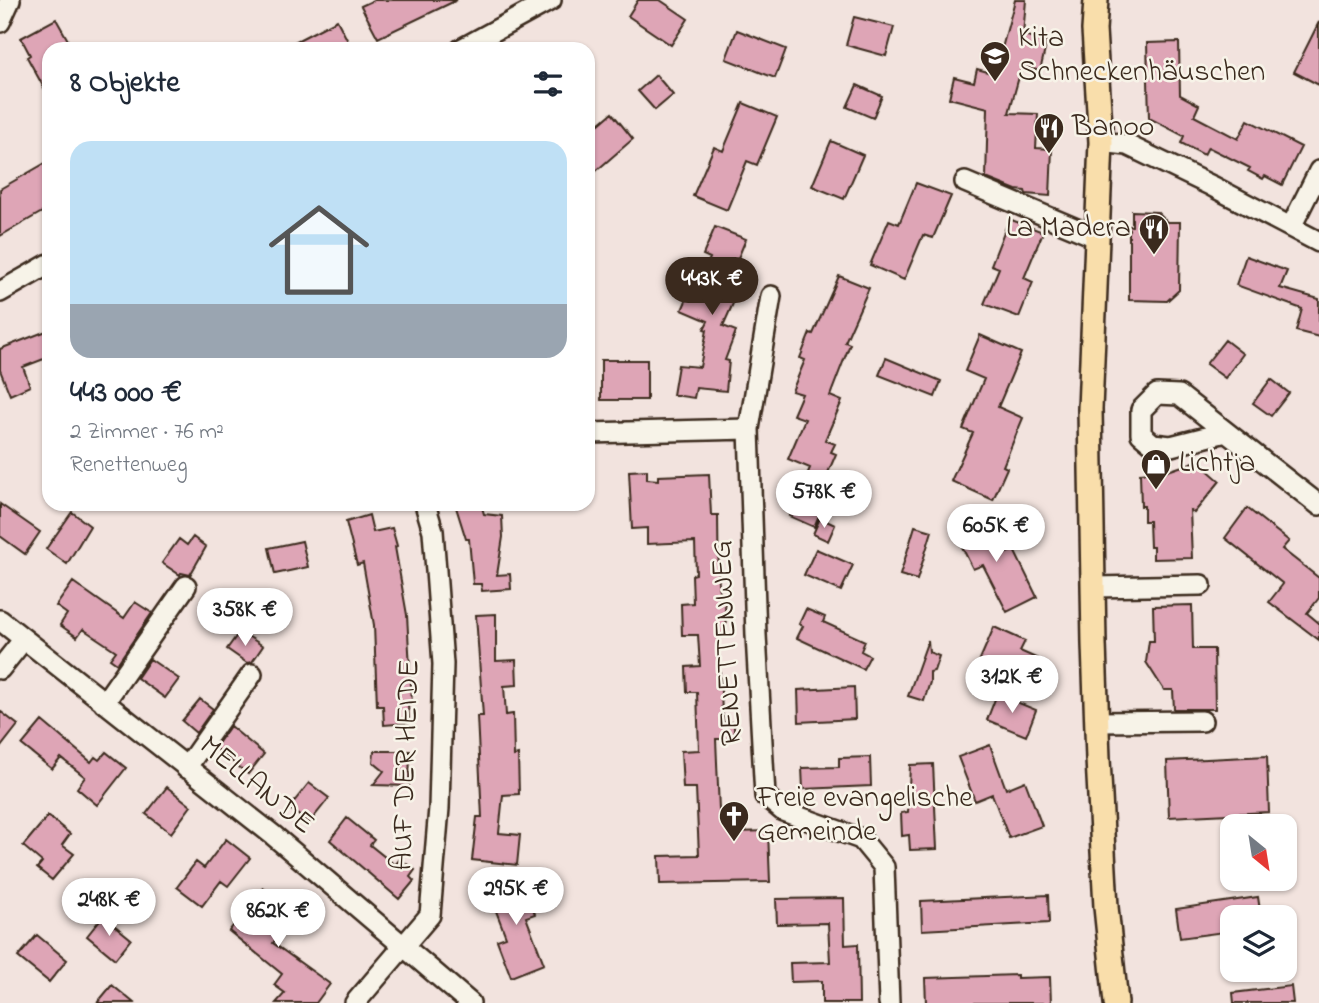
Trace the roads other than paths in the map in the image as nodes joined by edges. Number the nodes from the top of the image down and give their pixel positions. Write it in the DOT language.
graph roads {
  1 [pos="10,0"];
  2 [pos="551,0"];
  3 [pos="1096,0"];
  4 [pos="0,22"];
  5 [pos="474,42"];
  6 [pos="1101,142"];
  7 [pos="1319,171"];
  8 [pos="975,184"];
  9 [pos="1291,227"];
  10 [pos="1098,238"];
  11 [pos="1319,242"];
  12 [pos="42,268"];
  13 [pos="0,292"];
  14 [pos="771,296"];
  15 [pos="750,429"];
  16 [pos="1226,432"];
  17 [pos="595,433"];
  18 [pos="1319,505"];
  19 [pos="427,511"];
  20 [pos="1201,585"];
  21 [pos="186,586"];
  22 [pos="1094,587"];
  23 [pos="0,620"];
  24 [pos="24,639"];
  25 [pos="0,669"];
  26 [pos="252,674"];
  27 [pos="104,703"];
  28 [pos="1202,721"];
  29 [pos="1097,722"];
  30 [pos="186,768"];
  31 [pos="402,945"];
  32 [pos="355,1003"];
  33 [pos="470,1003"];
  34 [pos="889,1003"];
  35 [pos="1115,1003"];
  1 -- 4 [label="street"];
  2 -- 5 [label="street"];
  3 -- 6 [label="main road"];
  6 -- 9 [label="street"];
  6 -- 10 [label="main road"];
  7 -- 9 [label="street"];
  8 -- 10 [label="street"];
  9 -- 11 [label="street"];
  10 -- 22 [label="main road"];
  12 -- 13 [label="street"];
  14 -- 15 [label="street, RENETTENWEG"];
  15 -- 17 [label="street"];
  15 -- 34 [label="street, RENETTENWEG"];
  16 -- 18 [label="street"];
  19 -- 31 [label="street, AUF DER HEIDE"];
  20 -- 22 [label="street"];
  21 -- 27 [label="street"];
  22 -- 29 [label="main road"];
  23 -- 24 [label="street, MELLANDE"];
  24 -- 25 [label="street"];
  24 -- 27 [label="street, MELLANDE"];
  26 -- 30 [label="street"];
  27 -- 30 [label="street, MELLANDE"];
  28 -- 29 [label="street"];
  29 -- 35 [label="main road"];
  30 -- 31 [label="street, MELLANDE"];
  31 -- 32 [label="street, AUF DER HEIDE"];
  31 -- 33 [label="street, MELLANDE"];
}
